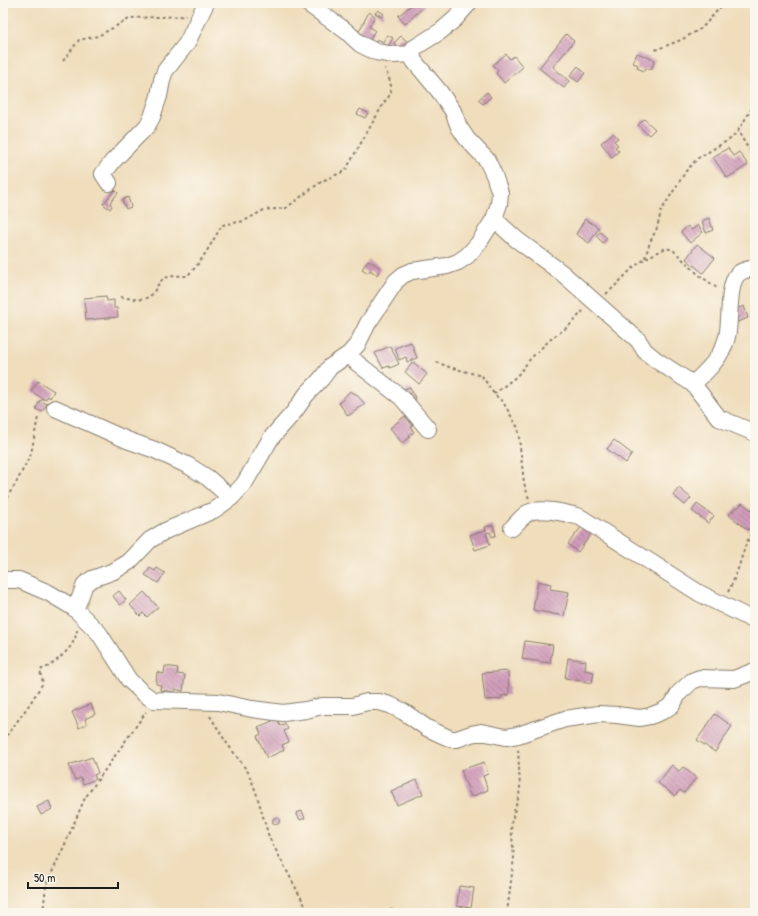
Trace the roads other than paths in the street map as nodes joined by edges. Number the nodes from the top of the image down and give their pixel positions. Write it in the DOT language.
graph roads {
  1 [pos="307,3"];
  2 [pos="470,3"];
  3 [pos="204,9"];
  4 [pos="412,54"];
  5 [pos="109,183"];
  6 [pos="494,220"];
  7 [pos="755,268"];
  8 [pos="349,354"];
  9 [pos="693,384"];
  10 [pos="55,408"];
  11 [pos="428,429"];
  12 [pos="755,433"];
  13 [pos="231,498"];
  14 [pos="512,528"];
  15 [pos="3,580"];
  16 [pos="78,611"];
  17 [pos="755,621"];
  18 [pos="755,671"];
  1 -- 4 [label="street"];
  2 -- 4 [label="street"];
  3 -- 5 [label="street"];
  4 -- 6 [label="street"];
  6 -- 8 [label="street"];
  6 -- 9 [label="street"];
  7 -- 9 [label="street"];
  8 -- 11 [label="street"];
  8 -- 13 [label="street"];
  9 -- 12 [label="street"];
  10 -- 13 [label="street"];
  13 -- 16 [label="street"];
  14 -- 17 [label="street"];
  15 -- 16 [label="street"];
  16 -- 18 [label="street"];
}
